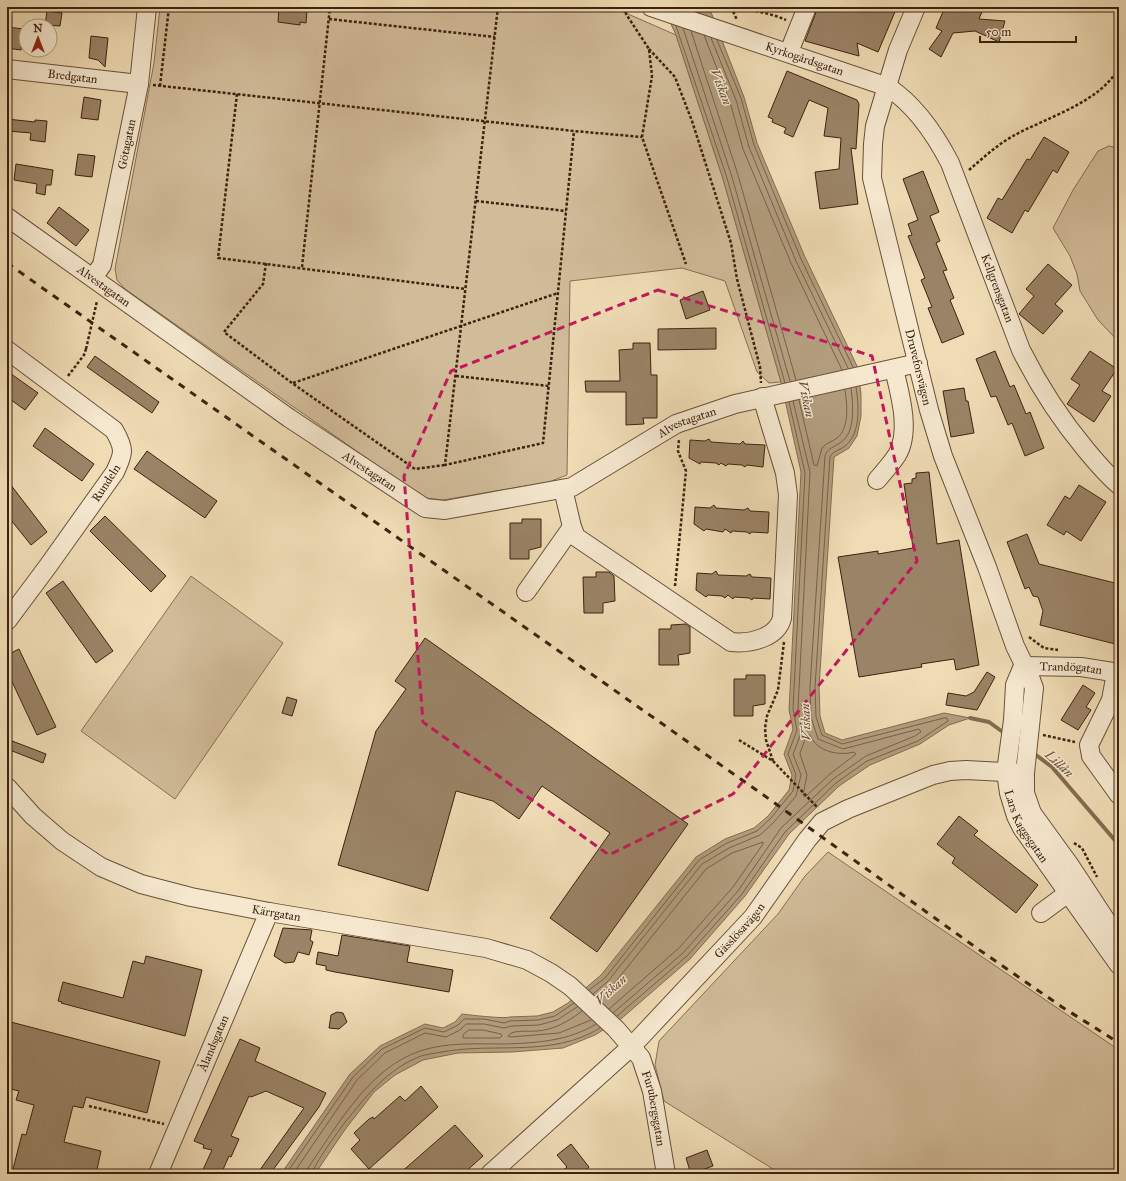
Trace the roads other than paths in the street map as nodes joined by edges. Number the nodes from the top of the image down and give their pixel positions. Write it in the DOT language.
graph roads {
  1 [pos="147,7"];
  2 [pos="807,7"];
  3 [pos="916,7"];
  4 [pos="653,8"];
  5 [pos="788,52"];
  6 [pos="7,69"];
  7 [pos="139,84"];
  8 [pos="888,86"];
  9 [pos="7,217"];
  10 [pos="93,278"];
  11 [pos="7,350"];
  12 [pos="918,363"];
  13 [pos="894,369"];
  14 [pos="770,396"];
  15 [pos="877,480"];
  16 [pos="1119,485"];
  17 [pos="563,489"];
  18 [pos="572,527"];
  19 [pos="526,592"];
  20 [pos="7,621"];
  21 [pos="1024,666"];
  22 [pos="1118,673"];
  23 [pos="1027,724"];
  24 [pos="1025,766"];
  25 [pos="1006,772"];
  26 [pos="7,787"];
  27 [pos="1119,796"];
  28 [pos="1068,892"];
  29 [pos="269,912"];
  30 [pos="1042,913"];
  31 [pos="1119,940"];
  32 [pos="1119,965"];
  33 [pos="616,1029"];
  34 [pos="632,1046"];
  35 [pos="158,1174"];
  36 [pos="490,1174"];
  37 [pos="666,1174"];
  1 -- 7 [label="street, Götagatan"];
  2 -- 5 [label="street"];
  3 -- 8 [label="street, Druveforsvägen"];
  4 -- 5 [label="street, Kyrkogårdsgatan"];
  5 -- 8 [label="street, Kyrkogårdsgatan"];
  6 -- 7 [label="street, Bredgatan"];
  7 -- 10 [label="street, Götagatan"];
  8 -- 12 [label="street, Druveforsvägen"];
  8 -- 16 [label="street, Kellgrensgatan"];
  9 -- 10 [label="street, Alvestagatan"];
  10 -- 17 [label="street, Alvestagatan"];
  11 -- 20 [label="street, Rundeln"];
  12 -- 13 [label="street"];
  12 -- 21 [label="street, Druveforsvägen"];
  13 -- 14 [label="street, Alvestagatan"];
  13 -- 15 [label="street"];
  14 -- 17 [label="street, Alvestagatan"];
  14 -- 18 [label="street"];
  17 -- 18 [label="street"];
  18 -- 19 [label="street"];
  21 -- 22 [label="street, Trandögatan"];
  21 -- 23 [label="street, Druveforsvägen"];
  22 -- 27 [label="street"];
  23 -- 24 [label="street, Lars Kaggsgatan"];
  23 -- 25 [label="street, Lars Kaggsgatan"];
  24 -- 25 [label="street, Gässlösavägen"];
  24 -- 31 [label="street, Lars Kaggsgatan"];
  25 -- 28 [label="street, Lars Kaggsgatan"];
  25 -- 34 [label="street, Gässlösavägen"];
  26 -- 29 [label="street, Kärrgatan"];
  28 -- 30 [label="street"];
  28 -- 32 [label="street, Lars Kaggsgatan"];
  29 -- 33 [label="street, Kärrgatan"];
  29 -- 35 [label="street, Ålandsgatan"];
  33 -- 34 [label="street, Furubergsgatan"];
  34 -- 36 [label="street, Gässlösavägen"];
  34 -- 37 [label="street, Furubergsgatan"];
}
